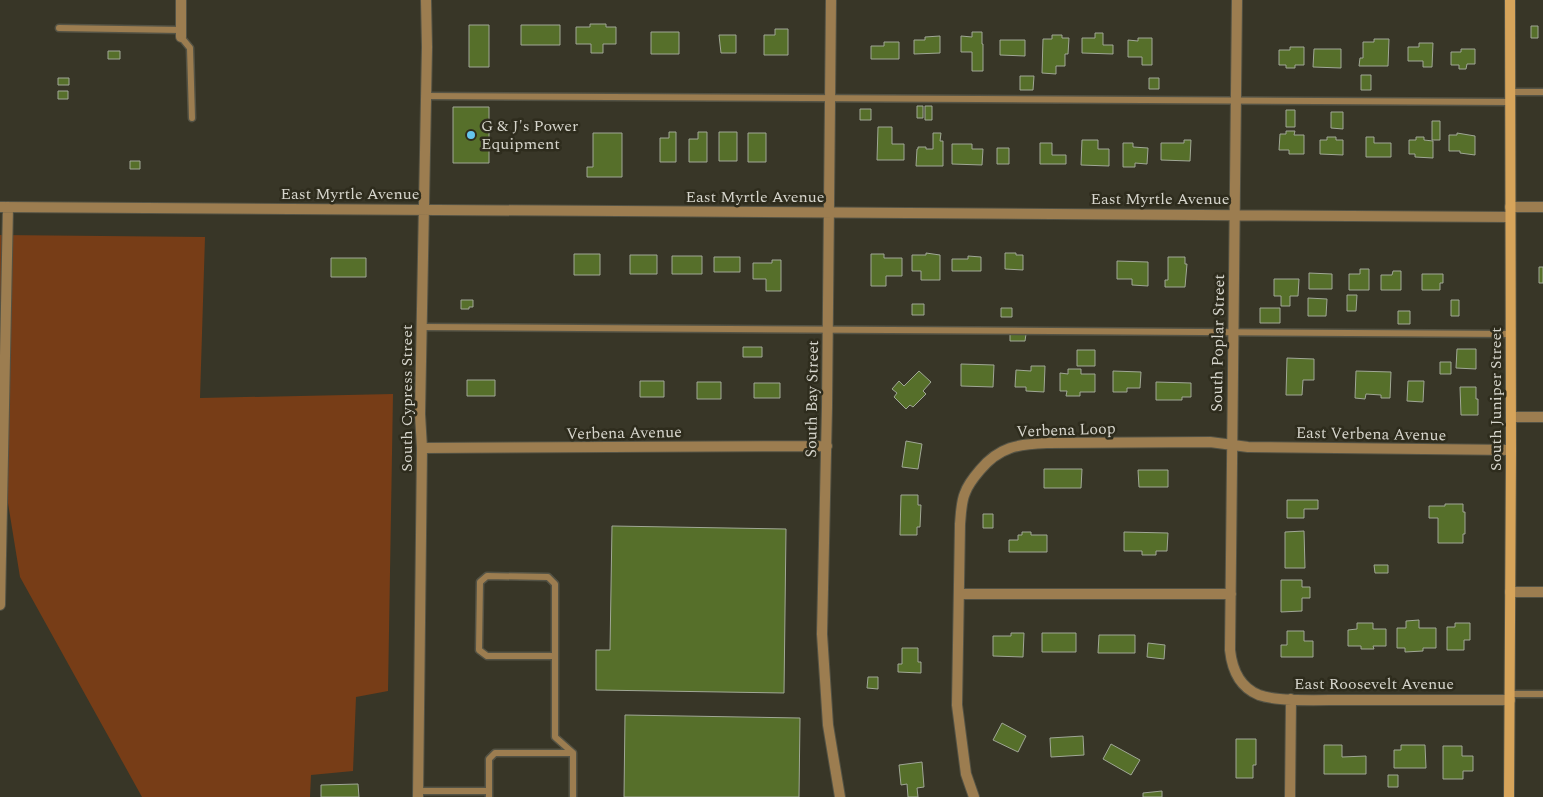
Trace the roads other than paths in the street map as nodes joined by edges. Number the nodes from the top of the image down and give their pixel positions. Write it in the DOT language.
graph roads {
  1 [pos="180,0"];
  2 [pos="426,0"];
  3 [pos="831,0"];
  4 [pos="1236,0"];
  5 [pos="1510,0"];
  6 [pos="59,28"];
  7 [pos="181,33"];
  8 [pos="1543,92"];
  9 [pos="426,96"];
  10 [pos="1510,97"];
  11 [pos="830,98"];
  12 [pos="1235,100"];
  13 [pos="192,118"];
  14 [pos="4,207"];
  15 [pos="1543,207"];
  16 [pos="425,210"];
  17 [pos="829,212"];
  18 [pos="1510,212"];
  19 [pos="1235,215"];
  20 [pos="422,327"];
  21 [pos="828,330"];
  22 [pos="1232,332"];
  23 [pos="1510,334"];
  24 [pos="1511,417"];
  25 [pos="1543,417"];
  26 [pos="1231,444"];
  27 [pos="827,446"];
  28 [pos="422,448"];
  29 [pos="1511,450"];
  30 [pos="1510,592"];
  31 [pos="1543,592"];
  32 [pos="959,594"];
  33 [pos="1231,594"];
  34 [pos="0,605"];
  35 [pos="555,656"];
  36 [pos="1243,683"];
  37 [pos="1543,694"];
  38 [pos="1510,697"];
  39 [pos="1291,699"];
  40 [pos="555,737"];
  41 [pos="555,752"];
  42 [pos="573,752"];
  43 [pos="418,794"];
  44 [pos="489,794"];
  45 [pos="573,797"];
  46 [pos="840,797"];
  47 [pos="974,797"];
  48 [pos="1290,797"];
  49 [pos="1509,797"];
  1 -- 7 [label="street"];
  2 -- 9 [label="street, South Cypress Street"];
  3 -- 11 [label="street, South Bay Street"];
  4 -- 12 [label="street, South Poplar Street"];
  5 -- 10 [label="street, South Juniper Street"];
  6 -- 7 [label="lane"];
  7 -- 13 [label="lane"];
  8 -- 10 [label="lane"];
  9 -- 11 [label="lane"];
  9 -- 16 [label="street, South Cypress Street"];
  10 -- 12 [label="lane"];
  10 -- 18 [label="street, South Juniper Street"];
  11 -- 12 [label="lane"];
  11 -- 17 [label="street, South Bay Street"];
  12 -- 19 [label="street, South Poplar Street"];
  14 -- 16 [label="street, East Myrtle Avenue"];
  14 -- 34 [label="street"];
  15 -- 18 [label="street, East Myrtle Avenue"];
  16 -- 17 [label="street, East Myrtle Avenue"];
  16 -- 20 [label="street, South Cypress Street"];
  17 -- 19 [label="street, East Myrtle Avenue"];
  17 -- 21 [label="street, South Bay Street"];
  18 -- 19 [label="street, East Myrtle Avenue"];
  18 -- 23 [label="street, South Juniper Street"];
  19 -- 22 [label="street, South Poplar Street"];
  20 -- 21 [label="lane"];
  20 -- 28 [label="street, South Cypress Street"];
  21 -- 22 [label="lane"];
  21 -- 27 [label="street, South Bay Street"];
  22 -- 23 [label="lane"];
  22 -- 26 [label="street, South Poplar Street"];
  23 -- 24 [label="street, South Juniper Street"];
  24 -- 25 [label="street"];
  24 -- 29 [label="street, South Juniper Street"];
  26 -- 29 [label="street, East Verbena Avenue"];
  26 -- 32 [label="street, Verbena Loop"];
  26 -- 33 [label="street, South Poplar Street"];
  27 -- 28 [label="street, Verbena Avenue"];
  27 -- 46 [label="street, South Bay Street"];
  28 -- 43 [label="street, South Cypress Street"];
  29 -- 30 [label="street, South Juniper Street"];
  30 -- 31 [label="street"];
  30 -- 38 [label="street, South Juniper Street"];
  32 -- 33 [label="street"];
  32 -- 47 [label="street, Verbena Loop"];
  33 -- 36 [label="street, South Poplar Street"];
  35 -- 35 [label="lane"];
  35 -- 40 [label="lane"];
  36 -- 39 [label="street, East Roosevelt Avenue"];
  37 -- 38 [label="lane"];
  38 -- 39 [label="street, East Roosevelt Avenue"];
  38 -- 49 [label="street, South Juniper Street"];
  39 -- 48 [label="street"];
  40 -- 41 [label="lane"];
  40 -- 42 [label="lane"];
  41 -- 42 [label="lane"];
  41 -- 44 [label="lane"];
  42 -- 45 [label="lane"];
  43 -- 44 [label="lane"];
}
